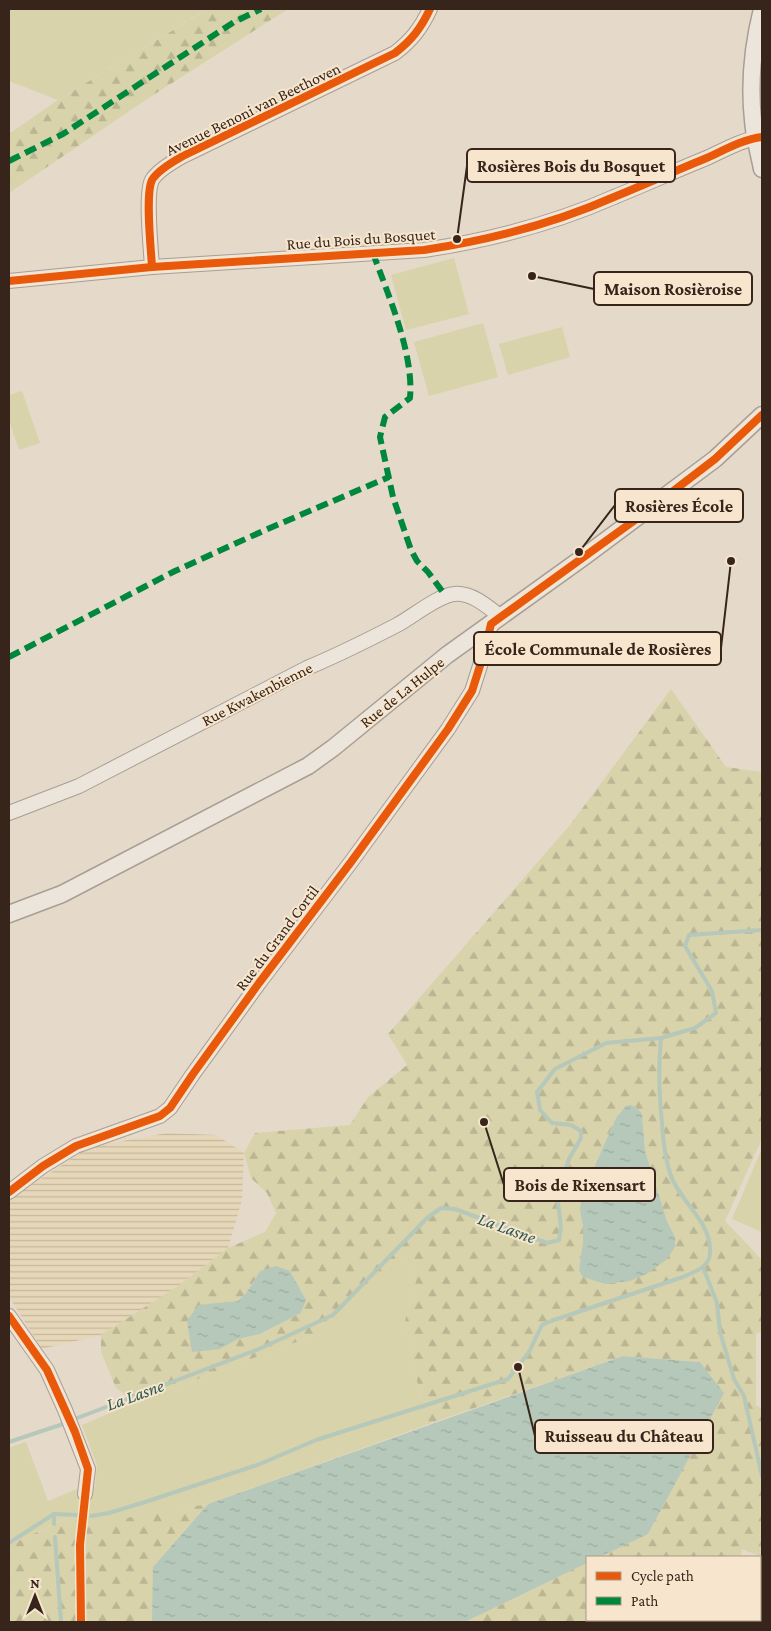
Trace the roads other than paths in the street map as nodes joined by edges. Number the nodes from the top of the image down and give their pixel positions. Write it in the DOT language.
graph roads {
  1 [pos="430,9"];
  2 [pos="762,9"];
  3 [pos="759,137"];
  4 [pos="762,169"];
  5 [pos="152,267"];
  6 [pos="9,281"];
  7 [pos="762,415"];
  8 [pos="496,620"];
  9 [pos="9,813"];
  10 [pos="9,914"];
  11 [pos="9,1192"];
  12 [pos="9,1316"];
  13 [pos="85,1494"];
  1 -- 5 [label="street, Avenue Benoni van Beethoven"];
  2 -- 3 [label="street"];
  3 -- 4 [label="street"];
  3 -- 5 [label="street, Rue du Bois du Bosquet"];
  5 -- 6 [label="street, Rue du Bois du Bosquet"];
  7 -- 8 [label="street, Rue de La Hulpe"];
  8 -- 9 [label="street, Rue Kwakenbienne"];
  8 -- 10 [label="street, Rue de La Hulpe"];
  8 -- 11 [label="street, Rue du Grand Cortil"];
  12 -- 13 [label="street"];
}
